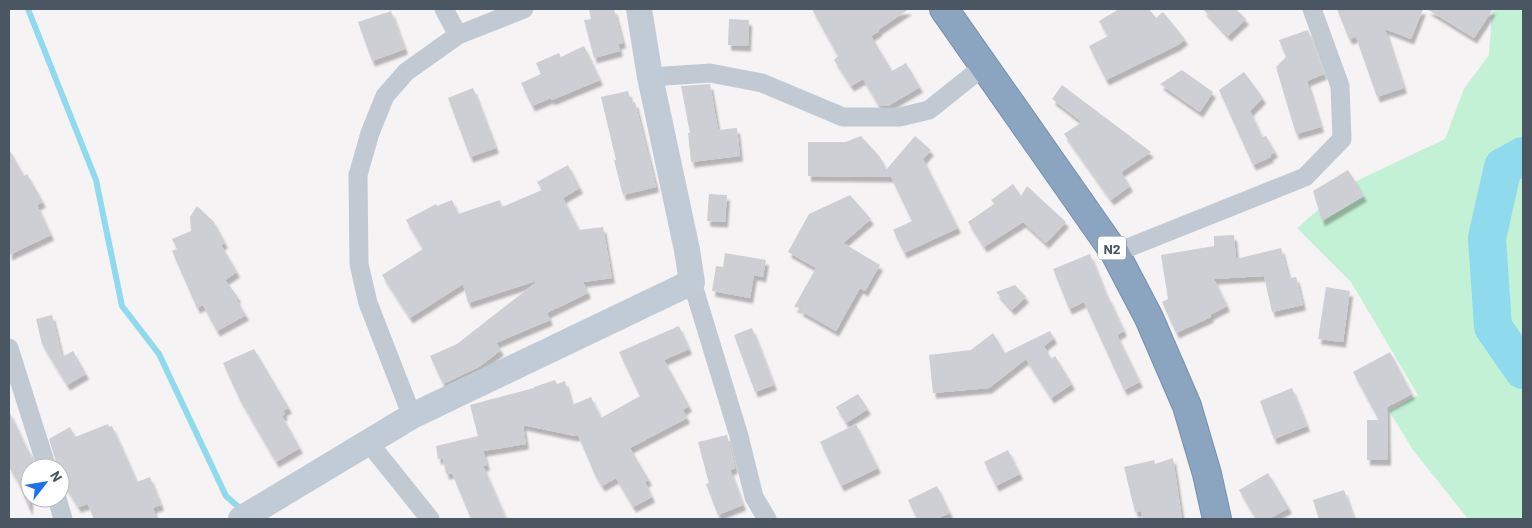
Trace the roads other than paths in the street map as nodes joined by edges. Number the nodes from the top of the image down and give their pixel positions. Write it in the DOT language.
graph roads {
  1 [pos="444,9"];
  2 [pos="524,9"];
  3 [pos="639,9"];
  4 [pos="944,9"];
  5 [pos="1312,9"];
  6 [pos="458,34"];
  7 [pos="984,66"];
  8 [pos="650,76"];
  9 [pos="1115,252"];
  10 [pos="692,282"];
  11 [pos="9,348"];
  12 [pos="412,416"];
  13 [pos="369,442"];
  14 [pos="44,458"];
  15 [pos="241,519"];
  16 [pos="430,519"];
  17 [pos="767,519"];
  18 [pos="1217,519"];
  1 -- 6 [label="street"];
  2 -- 6 [label="street"];
  3 -- 8 [label="street"];
  4 -- 7 [label="highway, N2"];
  5 -- 9 [label="street"];
  6 -- 12 [label="street"];
  7 -- 8 [label="street"];
  7 -- 9 [label="highway, N2"];
  8 -- 10 [label="street"];
  9 -- 18 [label="highway, N2"];
  10 -- 12 [label="street"];
  10 -- 17 [label="street"];
  11 -- 14 [label="street"];
  12 -- 13 [label="street"];
  13 -- 15 [label="street"];
  13 -- 16 [label="street"];
}
